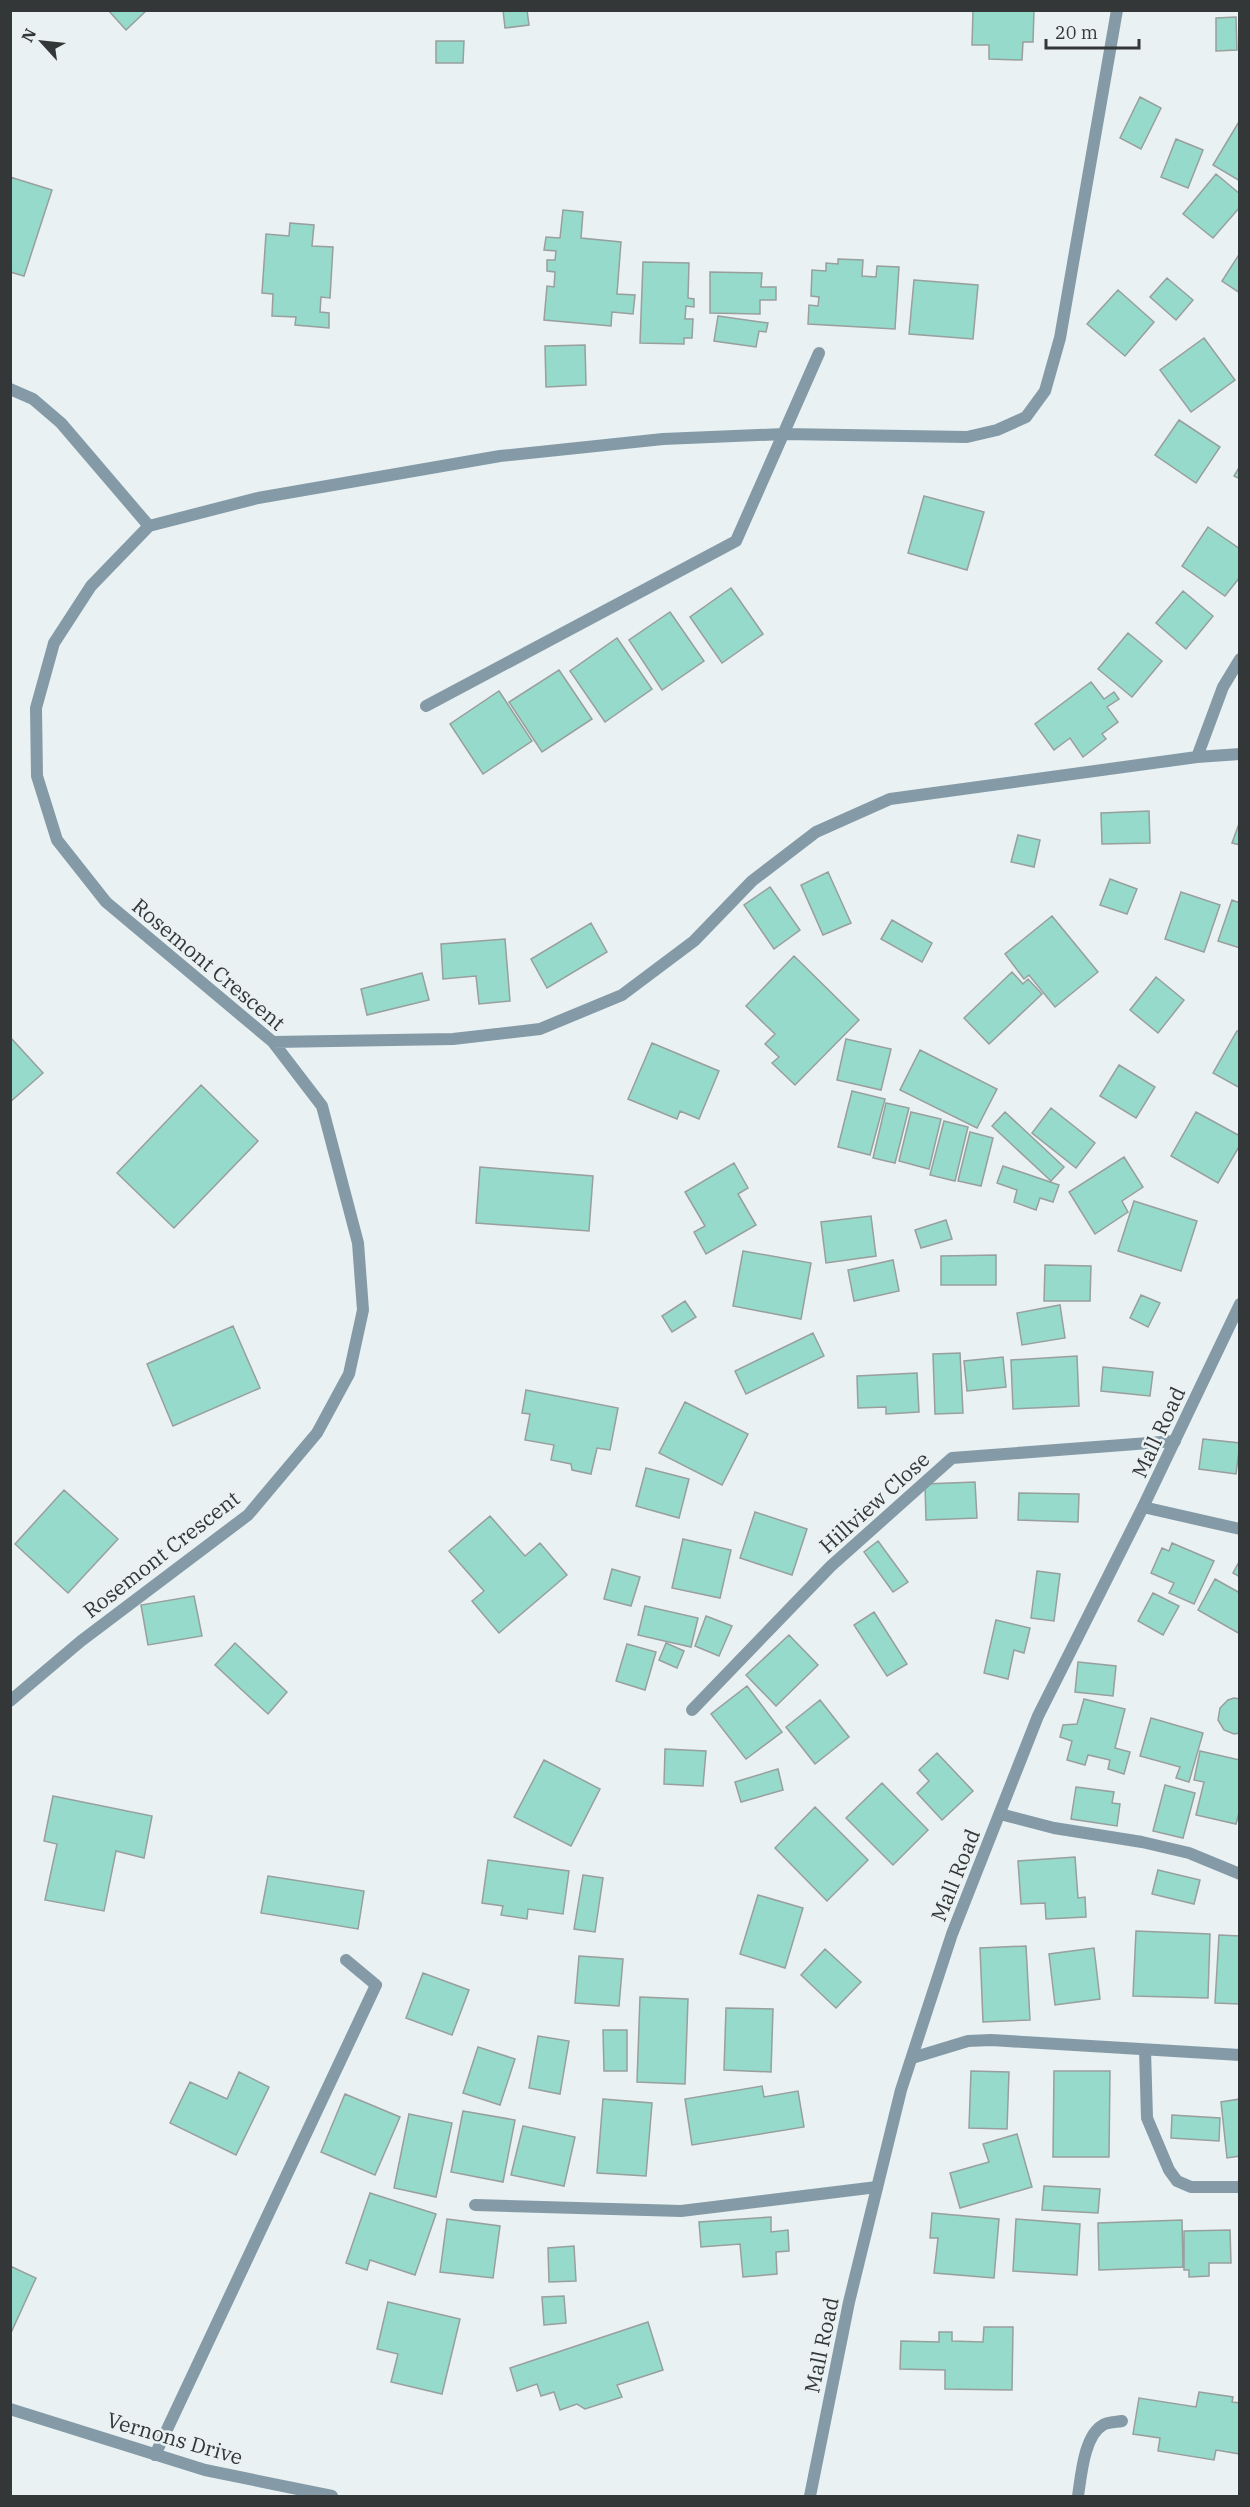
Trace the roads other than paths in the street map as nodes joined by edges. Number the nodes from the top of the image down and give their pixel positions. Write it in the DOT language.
graph roads {
  1 [pos="1117,10"];
  2 [pos="819,353"];
  3 [pos="10,389"];
  4 [pos="784,434"];
  5 [pos="149,526"];
  6 [pos="1239,658"];
  7 [pos="426,706"];
  8 [pos="1239,754"];
  9 [pos="1197,757"];
  10 [pos="273,1042"];
  11 [pos="1239,1304"];
  12 [pos="1175,1441"];
  13 [pos="1143,1507"];
  14 [pos="1239,1529"];
  15 [pos="10,1701"];
  16 [pos="692,1710"];
  17 [pos="1000,1814"];
  18 [pos="1239,1874"];
  19 [pos="346,1960"];
  20 [pos="1145,2050"];
  21 [pos="1239,2055"];
  22 [pos="912,2058"];
  23 [pos="877,2187"];
  24 [pos="1239,2187"];
  25 [pos="475,2205"];
  26 [pos="10,2409"];
  27 [pos="1122,2421"];
  28 [pos="155,2455"];
  29 [pos="332,2496"];
  30 [pos="810,2496"];
  31 [pos="1078,2496"];
  1 -- 4 [label="street"];
  2 -- 4 [label="street"];
  3 -- 5 [label="street"];
  4 -- 5 [label="street"];
  4 -- 7 [label="street"];
  5 -- 10 [label="street, Rosemont Crescent"];
  6 -- 9 [label="street"];
  8 -- 9 [label="street"];
  9 -- 10 [label="street"];
  10 -- 15 [label="street, Rosemont Crescent"];
  11 -- 12 [label="street, Mall Road"];
  12 -- 13 [label="street, Mall Road"];
  12 -- 16 [label="street, Hillview Close"];
  13 -- 14 [label="street"];
  13 -- 17 [label="street, Mall Road"];
  17 -- 18 [label="street"];
  17 -- 22 [label="street, Mall Road"];
  19 -- 28 [label="street"];
  20 -- 21 [label="street"];
  20 -- 22 [label="street"];
  20 -- 24 [label="street"];
  22 -- 23 [label="street, Mall Road"];
  23 -- 25 [label="street"];
  23 -- 30 [label="street, Mall Road"];
  26 -- 28 [label="street, Vernons Drive"];
  27 -- 31 [label="street"];
  28 -- 29 [label="street, Vernons Drive"];
}
